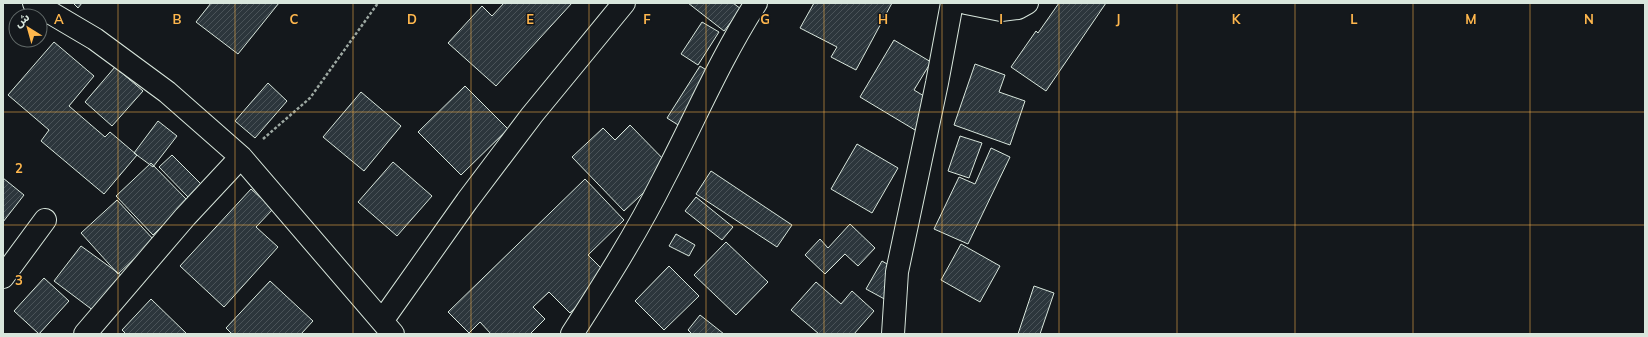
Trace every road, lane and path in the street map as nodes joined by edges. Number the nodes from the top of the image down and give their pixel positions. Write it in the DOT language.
graph roads {
  1 [pos="34,3"];
  2 [pos="378,3"];
  3 [pos="624,3"];
  4 [pos="756,3"];
  5 [pos="952,3"];
  6 [pos="966,3"];
  7 [pos="1027,3"];
  8 [pos="241,157"];
  9 [pos="45,220"];
  10 [pos="3,277"];
  11 [pos="388,328"];
  12 [pos="85,334"];
  13 [pos="572,334"];
  14 [pos="893,334"];
  1 -- 8 [label="street"];
  2 -- 8 [label="path"];
  3 -- 11 [label="street"];
  4 -- 13 [label="street"];
  5 -- 14 [label="street"];
  6 -- 7 [label="street"];
  8 -- 11 [label="street"];
  8 -- 12 [label="street"];
  9 -- 10 [label="street"];
}
